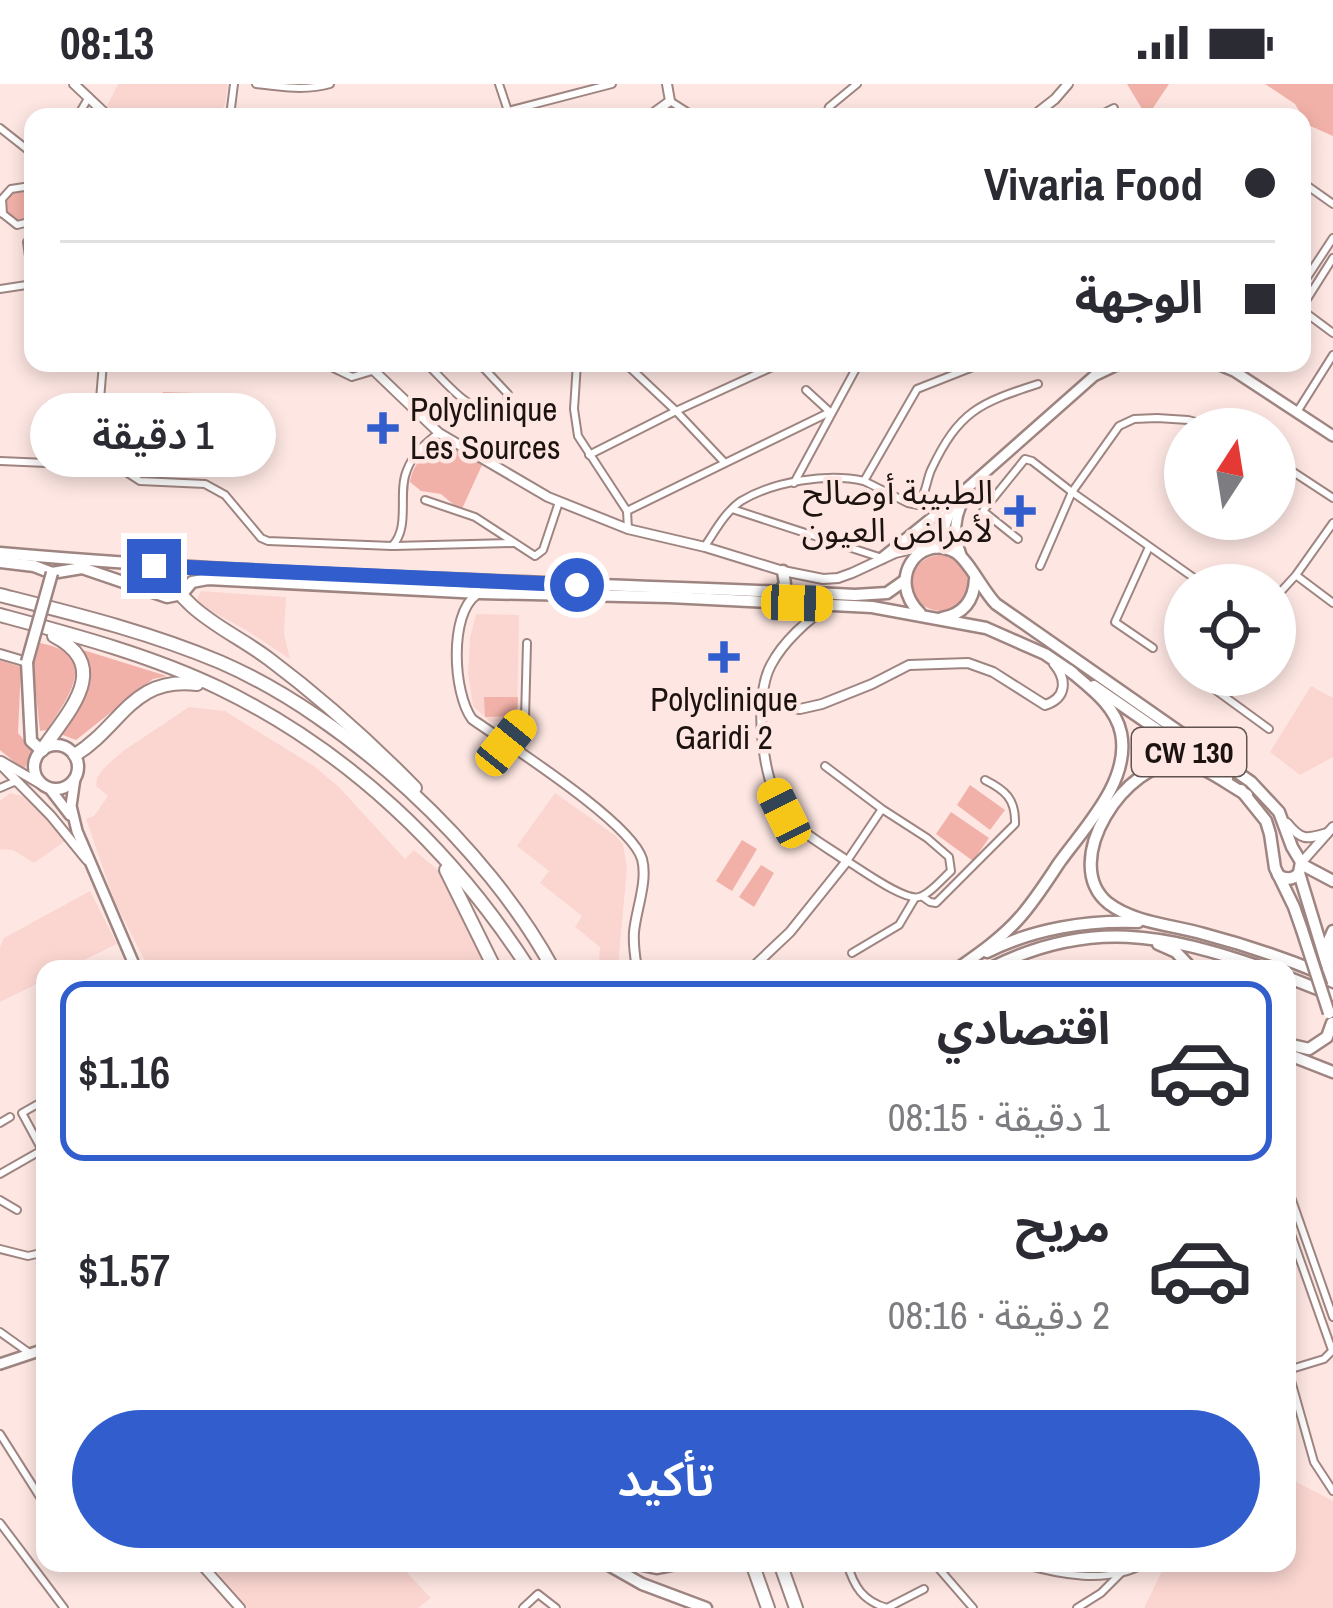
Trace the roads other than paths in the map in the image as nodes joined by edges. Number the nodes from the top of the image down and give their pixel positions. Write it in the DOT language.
graph roads {
  1 [pos="256,84"];
  2 [pos="330,84"];
  3 [pos="612,84"];
  4 [pos="667,84"];
  5 [pos="857,84"];
  6 [pos="1068,84"];
  7 [pos="79,86"];
  8 [pos="88,97"];
  9 [pos="670,100"];
  10 [pos="82,108"];
  11 [pos="100,108"];
  12 [pos="520,108"];
  13 [pos="660,108"];
  14 [pos="682,108"];
  15 [pos="829,108"];
  16 [pos="1044,108"];
  17 [pos="0,128"];
  18 [pos="24,147"];
  19 [pos="24,187"];
  20 [pos="2,215"];
  21 [pos="1333,238"];
  22 [pos="1333,258"];
  23 [pos="1311,271"];
  24 [pos="1311,294"];
  25 [pos="1333,355"];
  26 [pos="102,372"];
  27 [pos="374,372"];
  28 [pos="436,372"];
  29 [pos="487,372"];
  30 [pos="576,372"];
  31 [pos="635,372"];
  32 [pos="762,372"];
  33 [pos="854,372"];
  34 [pos="960,372"];
  35 [pos="1101,372"];
  36 [pos="1236,372"];
  37 [pos="1038,384"];
  38 [pos="806,390"];
  39 [pos="676,411"];
  40 [pos="830,412"];
  41 [pos="1297,412"];
  42 [pos="1164,420"];
  43 [pos="439,433"];
  44 [pos="1333,436"];
  45 [pos="589,455"];
  46 [pos="0,461"];
  47 [pos="725,464"];
  48 [pos="100,465"];
  49 [pos="1296,475"];
  50 [pos="980,478"];
  51 [pos="864,481"];
  52 [pos="794,483"];
  53 [pos="1072,492"];
  54 [pos="958,496"];
  55 [pos="1333,498"];
  56 [pos="425,500"];
  57 [pos="560,502"];
  58 [pos="732,509"];
  59 [pos="627,511"];
  60 [pos="1333,524"];
  61 [pos="628,529"];
  62 [pos="1018,539"];
  63 [pos="517,543"];
  64 [pos="392,546"];
  65 [pos="705,547"];
  66 [pos="1149,547"];
  67 [pos="934,549"];
  68 [pos="0,555"];
  69 [pos="961,555"];
  70 [pos="882,558"];
  71 [pos="1174,564"];
  72 [pos="154,566"];
  73 [pos="1040,566"];
  74 [pos="783,571"];
  75 [pos="52,573"];
  76 [pos="1296,575"];
  77 [pos="905,577"];
  78 [pos="974,579"];
  79 [pos="443,592"];
  80 [pos="778,592"];
  81 [pos="480,593"];
  82 [pos="182,594"];
  83 [pos="0,595"];
  84 [pos="797,603"];
  85 [pos="1333,603"];
  86 [pos="831,604"];
  87 [pos="988,609"];
  88 [pos="462,611"];
  89 [pos="923,615"];
  90 [pos="0,616"];
  91 [pos="938,618"];
  92 [pos="26,622"];
  93 [pos="807,623"];
  94 [pos="986,628"];
  95 [pos="527,643"];
  96 [pos="1153,648"];
  97 [pos="0,654"];
  98 [pos="1045,654"];
  99 [pos="27,662"];
  100 [pos="1069,670"];
  101 [pos="216,686"];
  102 [pos="1224,696"];
  103 [pos="762,704"];
  104 [pos="1269,729"];
  105 [pos="506,743"];
  106 [pos="41,750"];
  107 [pos="75,755"];
  108 [pos="0,762"];
  109 [pos="825,766"];
  110 [pos="76,778"];
  111 [pos="985,780"];
  112 [pos="19,783"];
  113 [pos="0,788"];
  114 [pos="47,788"];
  115 [pos="1247,795"];
  116 [pos="882,809"];
  117 [pos="1279,812"];
  118 [pos="1330,830"];
  119 [pos="73,834"];
  120 [pos="435,848"];
  121 [pos="847,861"];
  122 [pos="1275,861"];
  123 [pos="1299,863"];
  124 [pos="483,866"];
  125 [pos="1278,875"];
  126 [pos="1333,881"];
  127 [pos="919,897"];
  128 [pos="1162,924"];
  129 [pos="1333,932"];
  130 [pos="1132,935"];
  131 [pos="852,953"];
  132 [pos="132,960"];
  133 [pos="491,960"];
  134 [pos="523,960"];
  135 [pos="548,960"];
  136 [pos="635,960"];
  137 [pos="760,960"];
  138 [pos="968,960"];
  139 [pos="974,960"];
  140 [pos="1009,960"];
  141 [pos="1184,960"];
  142 [pos="1240,960"];
  143 [pos="1284,960"];
  144 [pos="1296,964"];
  145 [pos="1332,976"];
  146 [pos="1296,981"];
  147 [pos="1333,995"];
  148 [pos="1331,1020"];
  149 [pos="1296,1046"];
  150 [pos="1296,1057"];
  151 [pos="1333,1072"];
  152 [pos="36,1105"];
  153 [pos="10,1118"];
  154 [pos="0,1123"];
  155 [pos="36,1140"];
  156 [pos="36,1153"];
  157 [pos="0,1174"];
  158 [pos="0,1200"];
  159 [pos="17,1210"];
  160 [pos="1296,1213"];
  161 [pos="1297,1216"];
  162 [pos="1296,1245"];
  163 [pos="0,1249"];
  164 [pos="36,1254"];
  165 [pos="1333,1317"];
  166 [pos="0,1332"];
  167 [pos="1330,1338"];
  168 [pos="1333,1350"];
  169 [pos="36,1352"];
  170 [pos="31,1354"];
  171 [pos="0,1364"];
  172 [pos="1296,1368"];
  173 [pos="1296,1398"];
  174 [pos="0,1434"];
  175 [pos="36,1491"];
  176 [pos="1333,1491"];
  177 [pos="0,1523"];
  178 [pos="36,1571"];
  179 [pos="37,1572"];
  180 [pos="208,1572"];
  181 [pos="621,1572"];
  182 [pos="755,1572"];
  183 [pos="787,1572"];
  184 [pos="851,1572"];
  185 [pos="942,1572"];
  186 [pos="1070,1572"];
  187 [pos="1125,1572"];
  188 [pos="1120,1574"];
  189 [pos="925,1589"];
  190 [pos="1101,1593"];
  191 [pos="236,1606"];
  192 [pos="64,1608"];
  193 [pos="524,1608"];
  194 [pos="556,1608"];
  195 [pos="706,1608"];
  196 [pos="768,1608"];
  197 [pos="798,1608"];
  198 [pos="973,1608"];
  199 [pos="1077,1608"];
  200 [pos="1094,1608"];
  1 -- 2 [label="street"];
  3 -- 12 [label="street"];
  4 -- 9 [label="street"];
  5 -- 15 [label="street"];
  6 -- 16 [label="street"];
  7 -- 8 [label="street"];
  8 -- 10 [label="street"];
  8 -- 11 [label="street"];
  9 -- 13 [label="street"];
  9 -- 14 [label="street"];
  17 -- 18 [label="street"];
  19 -- 20 [label="street"];
  21 -- 23 [label="street"];
  22 -- 24 [label="street"];
  25 -- 41 [label="street"];
  26 -- 48 [label="street"];
  27 -- 43 [label="street"];
  28 -- 29 [label="street"];
  30 -- 45 [label="street"];
  31 -- 39 [label="street"];
  32 -- 39 [label="street"];
  33 -- 40 [label="street"];
  34 -- 51 [label="street"];
  35 -- 50 [label="main road"];
  36 -- 41 [label="main road"];
  37 -- 51 [label="street"];
  38 -- 40 [label="street"];
  39 -- 45 [label="street"];
  39 -- 47 [label="street"];
  40 -- 47 [label="street"];
  40 -- 52 [label="street"];
  41 -- 44 [label="main road"];
  42 -- 53 [label="street"];
  43 -- 57 [label="street"];
  43 -- 64 [label="street"];
  45 -- 59 [label="street"];
  46 -- 48 [label="street"];
  47 -- 59 [label="street"];
  48 -- 64 [label="street"];
  49 -- 55 [label="street"];
  50 -- 54 [label="main road"];
  50 -- 69 [label="main road"];
  51 -- 52 [label="street"];
  52 -- 58 [label="street"];
  53 -- 62 [label="street"];
  53 -- 66 [label="street"];
  53 -- 73 [label="street"];
  54 -- 67 [label="main road"];
  54 -- 70 [label="main road"];
  56 -- 63 [label="street"];
  57 -- 61 [label="street"];
  57 -- 63 [label="street"];
  58 -- 65 [label="street"];
  58 -- 70 [label="street"];
  59 -- 61 [label="street"];
  60 -- 76 [label="street"];
  61 -- 65 [label="street"];
  63 -- 64 [label="street"];
  65 -- 74 [label="street"];
  66 -- 71 [label="street"];
  66 -- 96 [label="street"];
  67 -- 69 [label="main road"];
  67 -- 70 [label="street"];
  67 -- 77 [label="main road"];
  68 -- 72 [label="main road"];
  68 -- 75 [label="main road"];
  69 -- 78 [label="main road"];
  70 -- 74 [label="street"];
  70 -- 77 [label="street"];
  72 -- 80 [label="main road"];
  72 -- 82 [label="highway"];
  74 -- 80 [label="main road"];
  75 -- 82 [label="main road"];
  75 -- 99 [label="main road, bridge"];
  76 -- 85 [label="street"];
  77 -- 80 [label="main road"];
  77 -- 89 [label="main road"];
  78 -- 87 [label="main road, CW 130"];
  78 -- 91 [label="main road"];
  79 -- 81 [label="main road"];
  79 -- 82 [label="main road"];
  79 -- 88 [label="street"];
  81 -- 84 [label="main road"];
  81 -- 88 [label="street"];
  82 -- 124 [label="highway"];
  83 -- 124 [label="highway"];
  84 -- 86 [label="main road"];
  84 -- 93 [label="street"];
  86 -- 89 [label="main road"];
  86 -- 93 [label="street"];
  87 -- 94 [label="main road"];
  87 -- 117 [label="main road, CW 130"];
  88 -- 105 [label="street"];
  89 -- 91 [label="main road"];
  90 -- 92 [label="highway"];
  91 -- 94 [label="main road, CW 130"];
  92 -- 101 [label="highway"];
  92 -- 106 [label="highway"];
  93 -- 103 [label="street"];
  94 -- 98 [label="main road, CW 130"];
  95 -- 105 [label="street"];
  97 -- 99 [label="street"];
  98 -- 100 [label="main road, CW 130"];
  98 -- 103 [label="street"];
  99 -- 106 [label="main road"];
  100 -- 115 [label="main road, CW 130"];
  100 -- 138 [label="main road"];
  101 -- 107 [label="highway"];
  101 -- 120 [label="highway"];
  102 -- 104 [label="street"];
  103 -- 121 [label="street"];
  105 -- 136 [label="street"];
  106 -- 107 [label="main road"];
  106 -- 114 [label="main road"];
  107 -- 110 [label="main road"];
  108 -- 112 [label="street"];
  108 -- 114 [label="street"];
  109 -- 116 [label="street"];
  110 -- 114 [label="main road"];
  110 -- 119 [label="main road"];
  111 -- 127 [label="street"];
  112 -- 113 [label="street"];
  112 -- 119 [label="street"];
  114 -- 119 [label="main road"];
  115 -- 122 [label="main road, CW 130"];
  115 -- 128 [label="main road"];
  116 -- 121 [label="street"];
  116 -- 127 [label="street"];
  117 -- 118 [label="street"];
  117 -- 123 [label="main road, CW 130"];
  118 -- 123 [label="street"];
  119 -- 132 [label="main road"];
  120 -- 133 [label="highway"];
  120 -- 134 [label="highway"];
  121 -- 127 [label="street"];
  121 -- 137 [label="street"];
  122 -- 123 [label="main road"];
  122 -- 125 [label="main road"];
  123 -- 125 [label="main road"];
  123 -- 126 [label="main road"];
  123 -- 145 [label="main road, CW 130"];
  124 -- 135 [label="highway"];
  125 -- 148 [label="main road, bridge"];
  127 -- 131 [label="street"];
  128 -- 139 [label="main road"];
  128 -- 143 [label="main road"];
  129 -- 145 [label="main road"];
  130 -- 140 [label="main road"];
  130 -- 141 [label="main road"];
  130 -- 142 [label="main road"];
  144 -- 145 [label="main road"];
  146 -- 147 [label="main road"];
  148 -- 149 [label="main road"];
  150 -- 151 [label="main road"];
  152 -- 155 [label="street"];
  153 -- 154 [label="street"];
  156 -- 157 [label="street"];
  158 -- 159 [label="street"];
  160 -- 161 [label="street"];
  161 -- 165 [label="street"];
  162 -- 167 [label="street"];
  163 -- 164 [label="street"];
  166 -- 170 [label="street"];
  167 -- 168 [label="street"];
  168 -- 172 [label="street"];
  169 -- 170 [label="main road"];
  170 -- 171 [label="main road"];
  173 -- 176 [label="street"];
  174 -- 175 [label="street"];
  177 -- 178 [label="street"];
  179 -- 192 [label="street"];
  180 -- 191 [label="street"];
  181 -- 195 [label="main road"];
  182 -- 196 [label="highway"];
  183 -- 197 [label="highway"];
  184 -- 189 [label="street"];
  185 -- 198 [label="street"];
  186 -- 188 [label="street"];
  187 -- 188 [label="street"];
  188 -- 190 [label="street"];
  190 -- 199 [label="street"];
  190 -- 200 [label="street"];
  193 -- 194 [label="street"];
}
